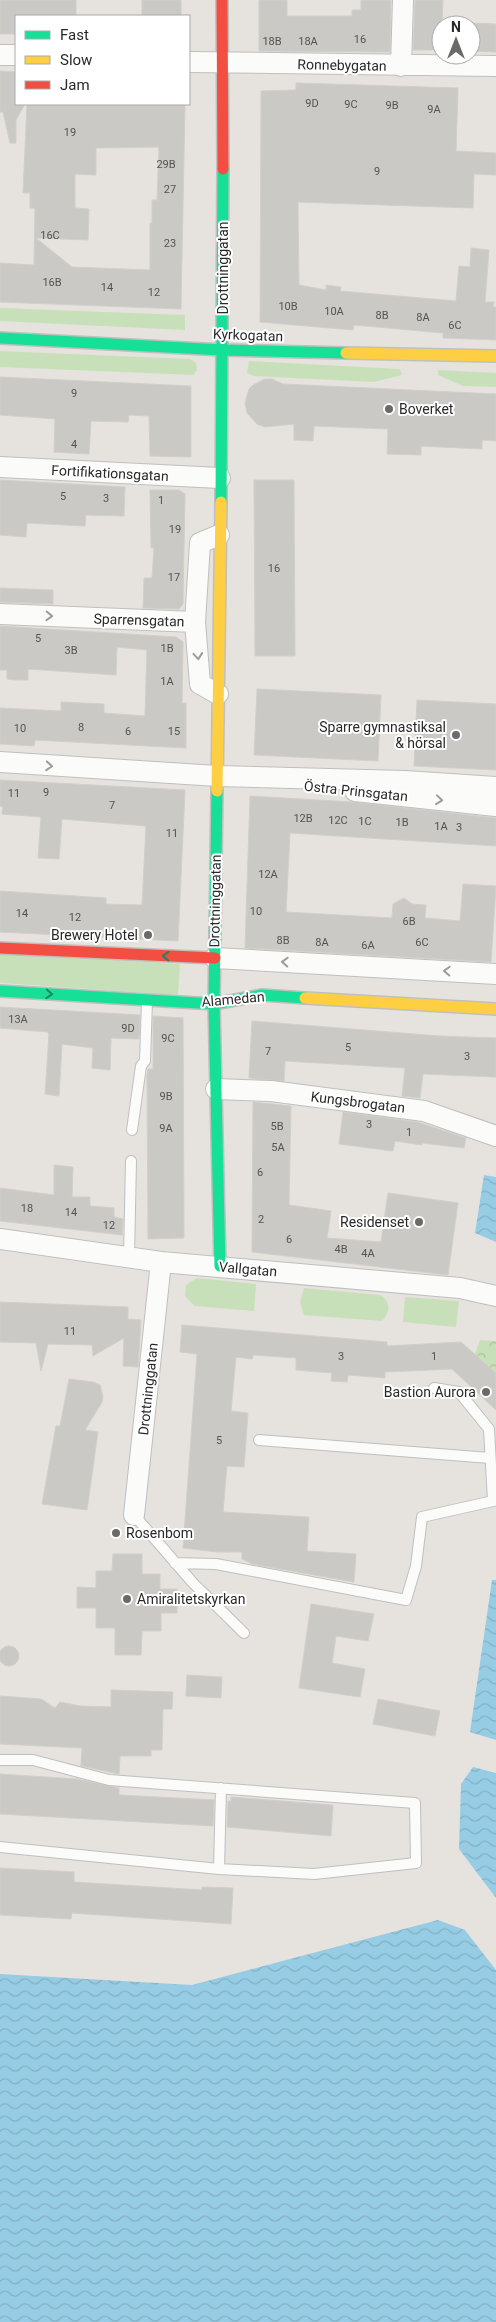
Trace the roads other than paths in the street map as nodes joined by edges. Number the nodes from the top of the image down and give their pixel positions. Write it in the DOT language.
graph roads {
  1 [pos="222,0"];
  2 [pos="403,0"];
  3 [pos="0,55"];
  4 [pos="15,55"];
  5 [pos="190,62"];
  6 [pos="223,63"];
  7 [pos="401,66"];
  8 [pos="496,66"];
  9 [pos="0,338"];
  10 [pos="222,350"];
  11 [pos="496,356"];
  12 [pos="0,467"];
  13 [pos="220,478"];
  14 [pos="219,535"];
  15 [pos="0,614"];
  16 [pos="195,622"];
  17 [pos="218,694"];
  18 [pos="0,762"];
  19 [pos="217,776"];
  20 [pos="496,786"];
  21 [pos="496,806"];
  22 [pos="0,948"];
  23 [pos="214,958"];
  24 [pos="496,974"];
  25 [pos="0,991"];
  26 [pos="147,1000"];
  27 [pos="214,1004"];
  28 [pos="496,1009"];
  29 [pos="216,1089"];
  30 [pos="132,1130"];
  31 [pos="496,1136"];
  32 [pos="131,1161"];
  33 [pos="0,1239"];
  34 [pos="129,1258"];
  35 [pos="161,1262"];
  36 [pos="220,1266"];
  37 [pos="496,1296"];
  38 [pos="434,1388"];
  39 [pos="259,1440"];
  40 [pos="490,1458"];
  41 [pos="134,1515"];
  42 [pos="176,1563"];
  43 [pos="244,1633"];
  44 [pos="0,1760"];
  45 [pos="221,1788"];
  46 [pos="0,1847"];
  47 [pos="218,1869"];
  1 -- 6 [label="street, Drottninggatan"];
  2 -- 7 [label="street"];
  3 -- 4 [label="street"];
  5 -- 6 [label="street, Ronnebygatan"];
  6 -- 7 [label="street, Ronnebygatan"];
  6 -- 10 [label="street, Drottninggatan"];
  7 -- 8 [label="street, Ronnebygatan"];
  9 -- 10 [label="street, Kyrkogatan"];
  10 -- 11 [label="street, Kyrkogatan"];
  10 -- 13 [label="street, Drottninggatan"];
  12 -- 13 [label="street, Fortifikationsgatan"];
  13 -- 14 [label="street, Drottninggatan"];
  14 -- 16 [label="street"];
  14 -- 17 [label="street, Drottninggatan"];
  15 -- 16 [label="street, Sparrensgatan, one-way"];
  16 -- 17 [label="street, Sparrensgatan, one-way"];
  17 -- 19 [label="street, Drottninggatan"];
  18 -- 19 [label="street, Östra Prinsgatan, one-way"];
  19 -- 20 [label="street, Östra Prinsgatan"];
  19 -- 21 [label="street, Östra Prinsgatan, one-way"];
  19 -- 23 [label="street, Drottninggatan"];
  23 -- 22 [label="street, one-way"];
  24 -- 23 [label="street, one-way"];
  23 -- 27 [label="street, Drottninggatan"];
  25 -- 26 [label="street, Alamedan, one-way"];
  26 -- 27 [label="street, Alamedan"];
  26 -- 30 [label="lane"];
  27 -- 28 [label="street, Alamedan"];
  27 -- 29 [label="street, Drottninggatan"];
  29 -- 31 [label="street, Kungsbrogatan"];
  29 -- 36 [label="street, Drottninggatan"];
  32 -- 34 [label="lane"];
  33 -- 34 [label="street, Vallgatan"];
  34 -- 35 [label="street, Vallgatan"];
  35 -- 36 [label="street, Vallgatan"];
  35 -- 41 [label="street, Drottninggatan"];
  36 -- 37 [label="street, Vallgatan"];
  38 -- 40 [label="lane"];
  39 -- 40 [label="lane"];
  40 -- 42 [label="lane"];
  41 -- 42 [label="lane"];
  42 -- 43 [label="lane"];
  44 -- 45 [label="lane"];
  45 -- 47 [label="lane"];
  45 -- 47 [label="lane"];
  46 -- 47 [label="lane"];
}
